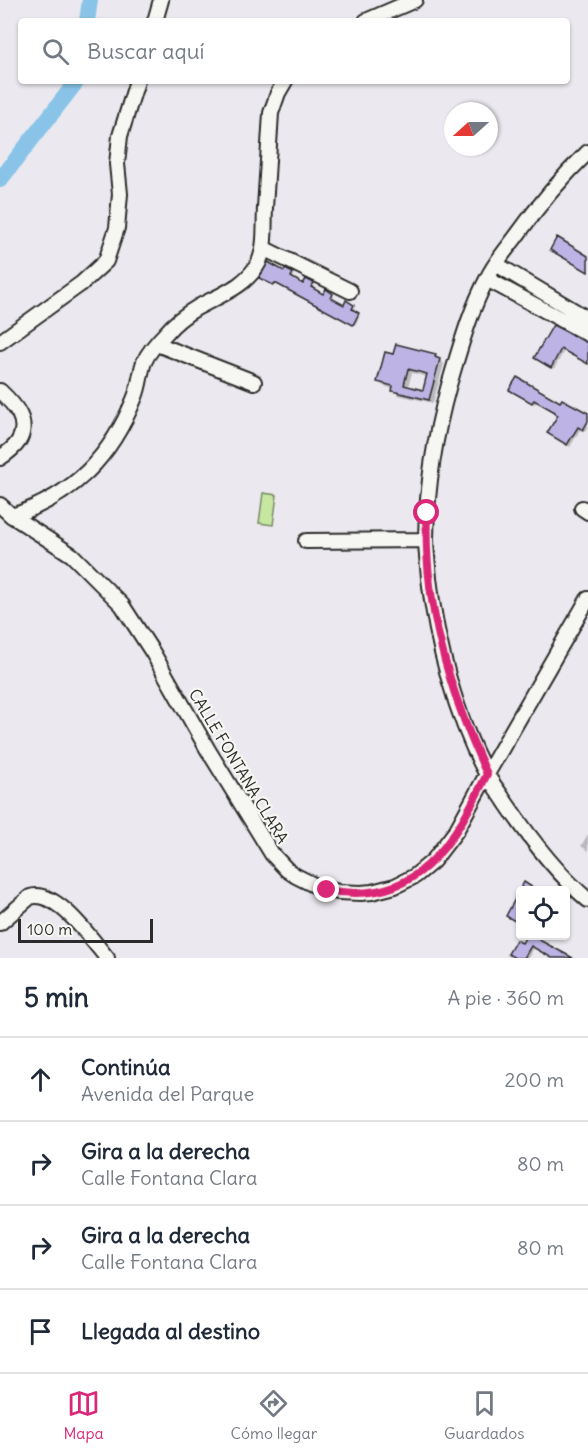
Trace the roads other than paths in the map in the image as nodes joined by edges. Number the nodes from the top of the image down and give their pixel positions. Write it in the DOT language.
graph roads {
  1 [pos="161,0"];
  2 [pos="415,0"];
  3 [pos="156,18"];
  4 [pos="373,18"];
  5 [pos="135,84"];
  6 [pos="283,84"];
  7 [pos="588,152"];
  8 [pos="263,248"];
  9 [pos="496,264"];
  10 [pos="487,279"];
  11 [pos="350,291"];
  12 [pos="588,319"];
  13 [pos="588,334"];
  14 [pos="0,342"];
  15 [pos="157,344"];
  16 [pos="254,382"];
  17 [pos="0,391"];
  18 [pos="0,458"];
  19 [pos="0,505"];
  20 [pos="12,516"];
  21 [pos="426,540"];
  22 [pos="306,541"];
  23 [pos="588,599"];
  24 [pos="487,774"];
  25 [pos="588,900"];
  26 [pos="0,923"];
  27 [pos="107,958"];
  1 -- 3 [label="street"];
  2 -- 4 [label="street"];
  5 -- 14 [label="street"];
  6 -- 8 [label="street"];
  7 -- 9 [label="street"];
  8 -- 11 [label="street"];
  8 -- 15 [label="street"];
  9 -- 10 [label="street"];
  9 -- 12 [label="street"];
  10 -- 13 [label="street"];
  10 -- 21 [label="street"];
  15 -- 16 [label="street"];
  15 -- 20 [label="street"];
  17 -- 18 [label="street"];
  19 -- 20 [label="street, CALLE FONTANA CLARA"];
  20 -- 24 [label="street, CALLE FONTANA CLARA"];
  21 -- 22 [label="street"];
  21 -- 24 [label="street"];
  23 -- 24 [label="street, CALLE FONTANA CLARA"];
  24 -- 25 [label="street"];
  26 -- 27 [label="street"];
}
